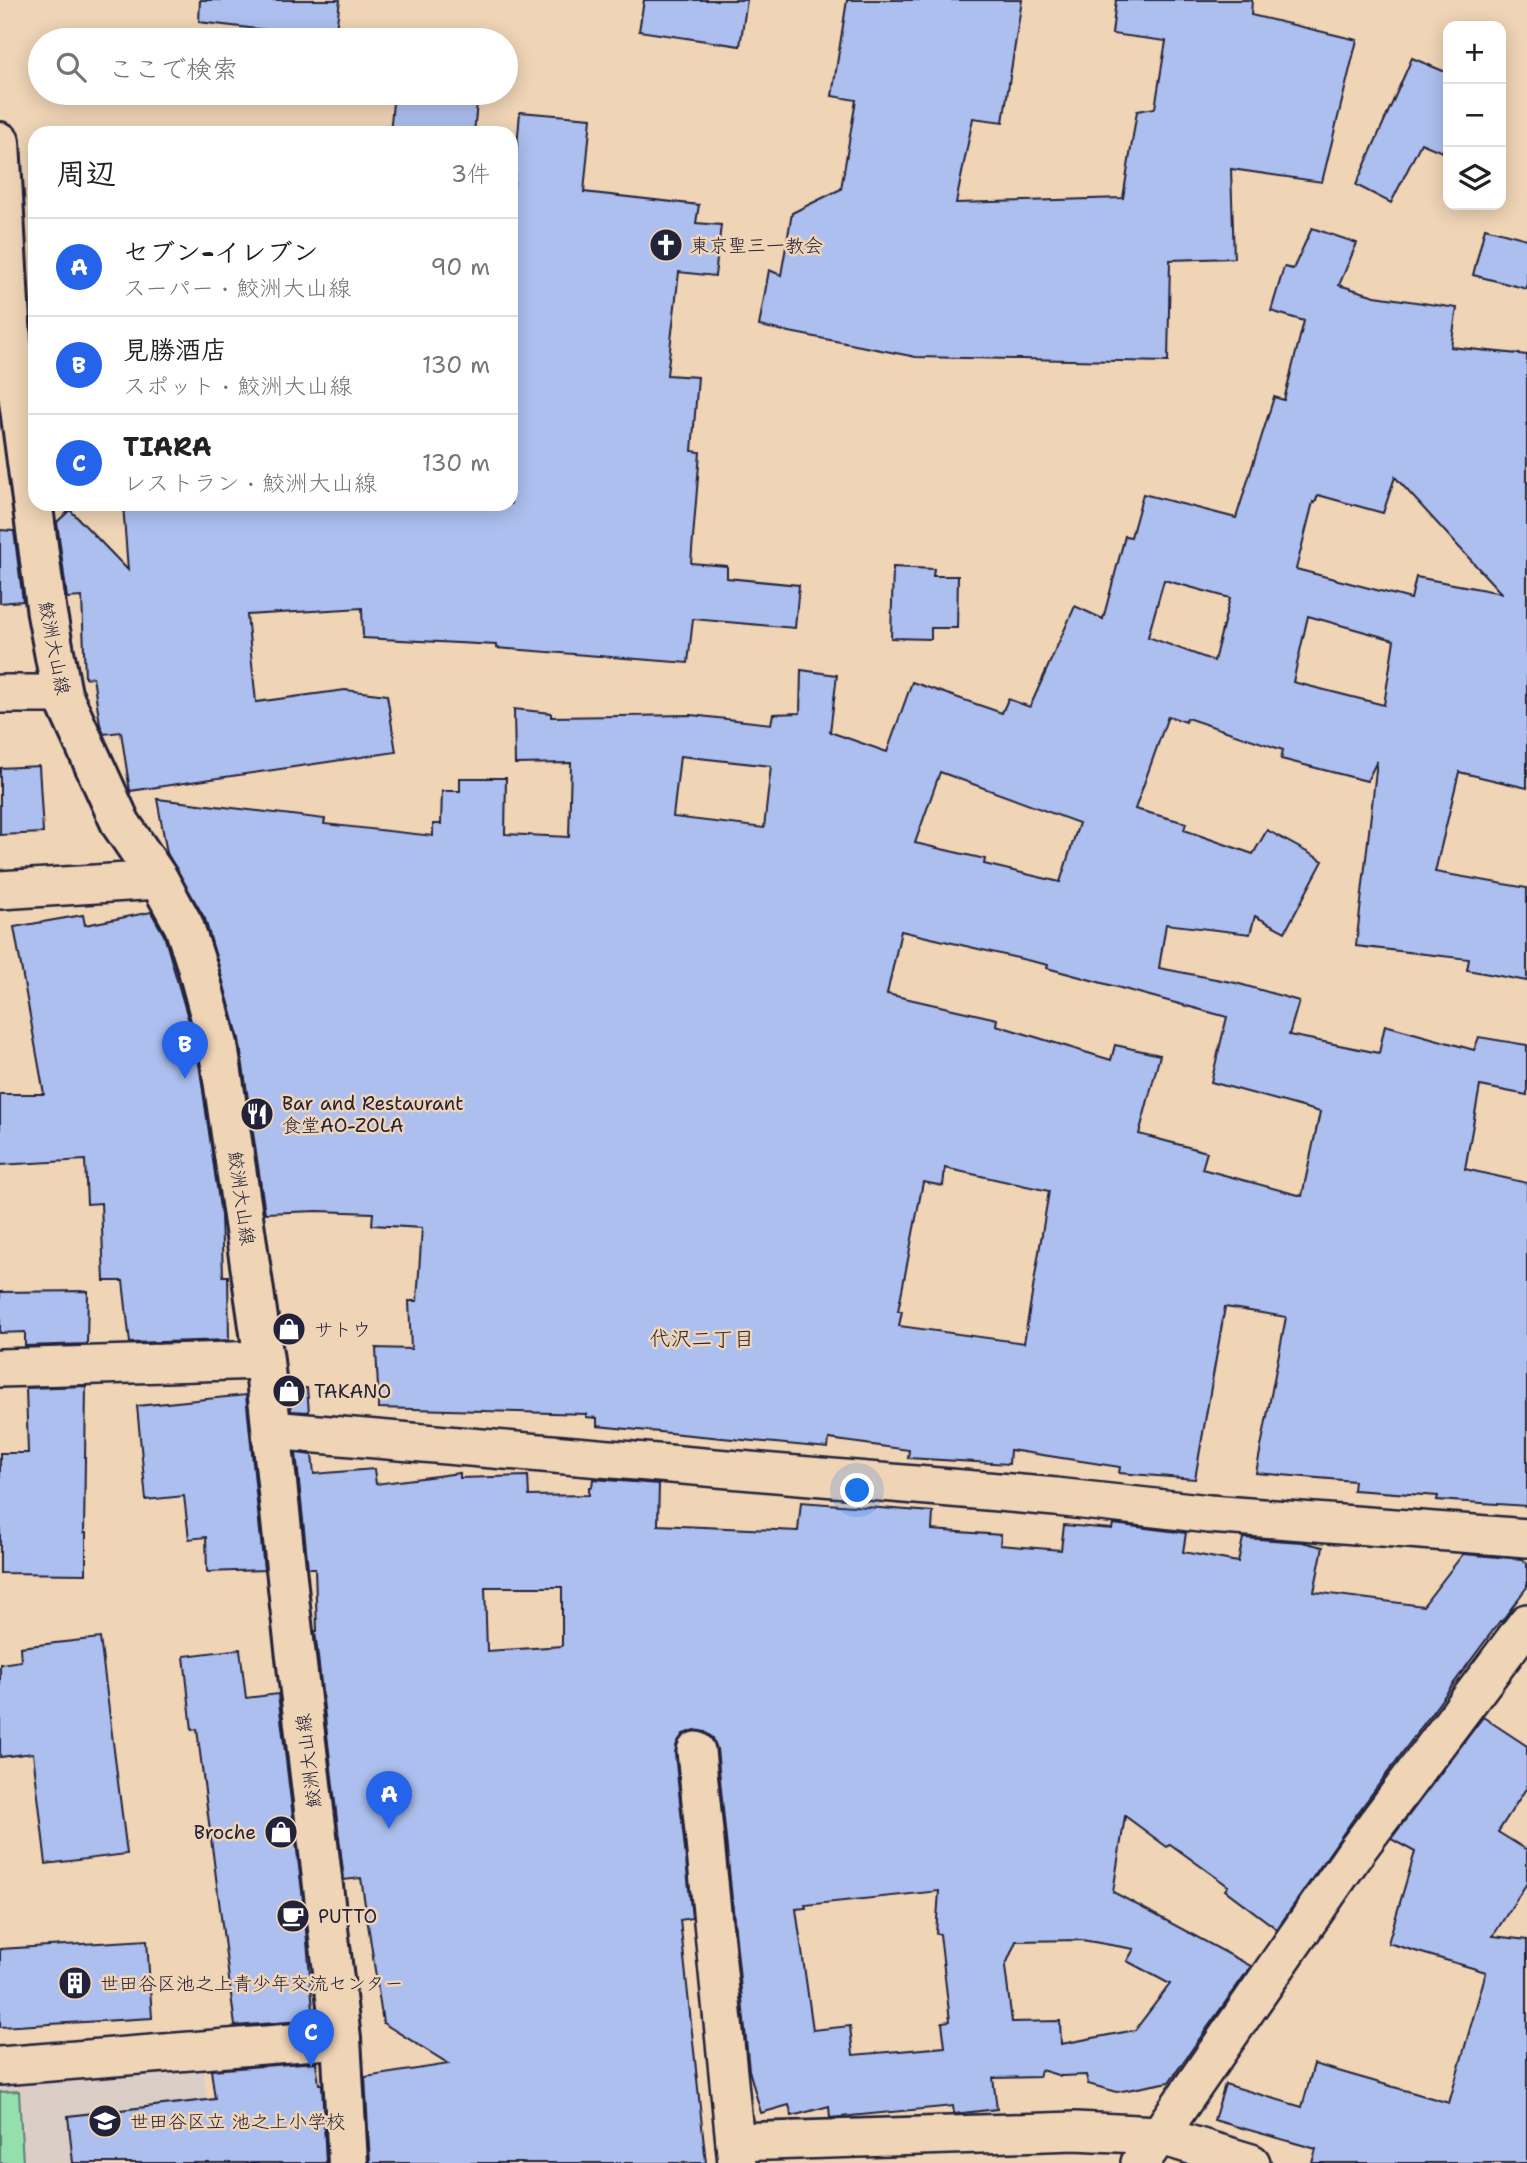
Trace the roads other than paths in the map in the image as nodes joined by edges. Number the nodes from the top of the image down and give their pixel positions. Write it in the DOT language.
graph roads {
  1 [pos="0,142"];
  2 [pos="6,340"];
  3 [pos="28,487"];
  4 [pos="32,511"];
  5 [pos="0,694"];
  6 [pos="62,694"];
  7 [pos="159,880"];
  8 [pos="0,890"];
  9 [pos="264,1360"];
  10 [pos="0,1368"];
  11 [pos="271,1430"];
  12 [pos="1527,1538"];
  13 [pos="1527,1623"];
  14 [pos="696,1751"];
  15 [pos="341,2039"];
  16 [pos="0,2066"];
  17 [pos="1149,2149"];
  18 [pos="736,2152"];
  19 [pos="348,2163"];
  20 [pos="1251,2163"];
  1 -- 2 [label="main road, 鮫洲大山線"];
  2 -- 3 [label="main road, 鮫洲大山線"];
  4 -- 6 [label="main road, 鮫洲大山線"];
  5 -- 6 [label="street"];
  6 -- 7 [label="main road, 鮫洲大山線"];
  7 -- 8 [label="street"];
  7 -- 9 [label="main road, 鮫洲大山線"];
  9 -- 10 [label="street"];
  9 -- 11 [label="main road, 鮫洲大山線"];
  11 -- 12 [label="street"];
  11 -- 15 [label="main road, 鮫洲大山線"];
  13 -- 17 [label="street"];
  14 -- 18 [label="street"];
  15 -- 16 [label="street"];
  15 -- 19 [label="main road, 鮫洲大山線"];
  17 -- 18 [label="street"];
  17 -- 20 [label="street"];
}
